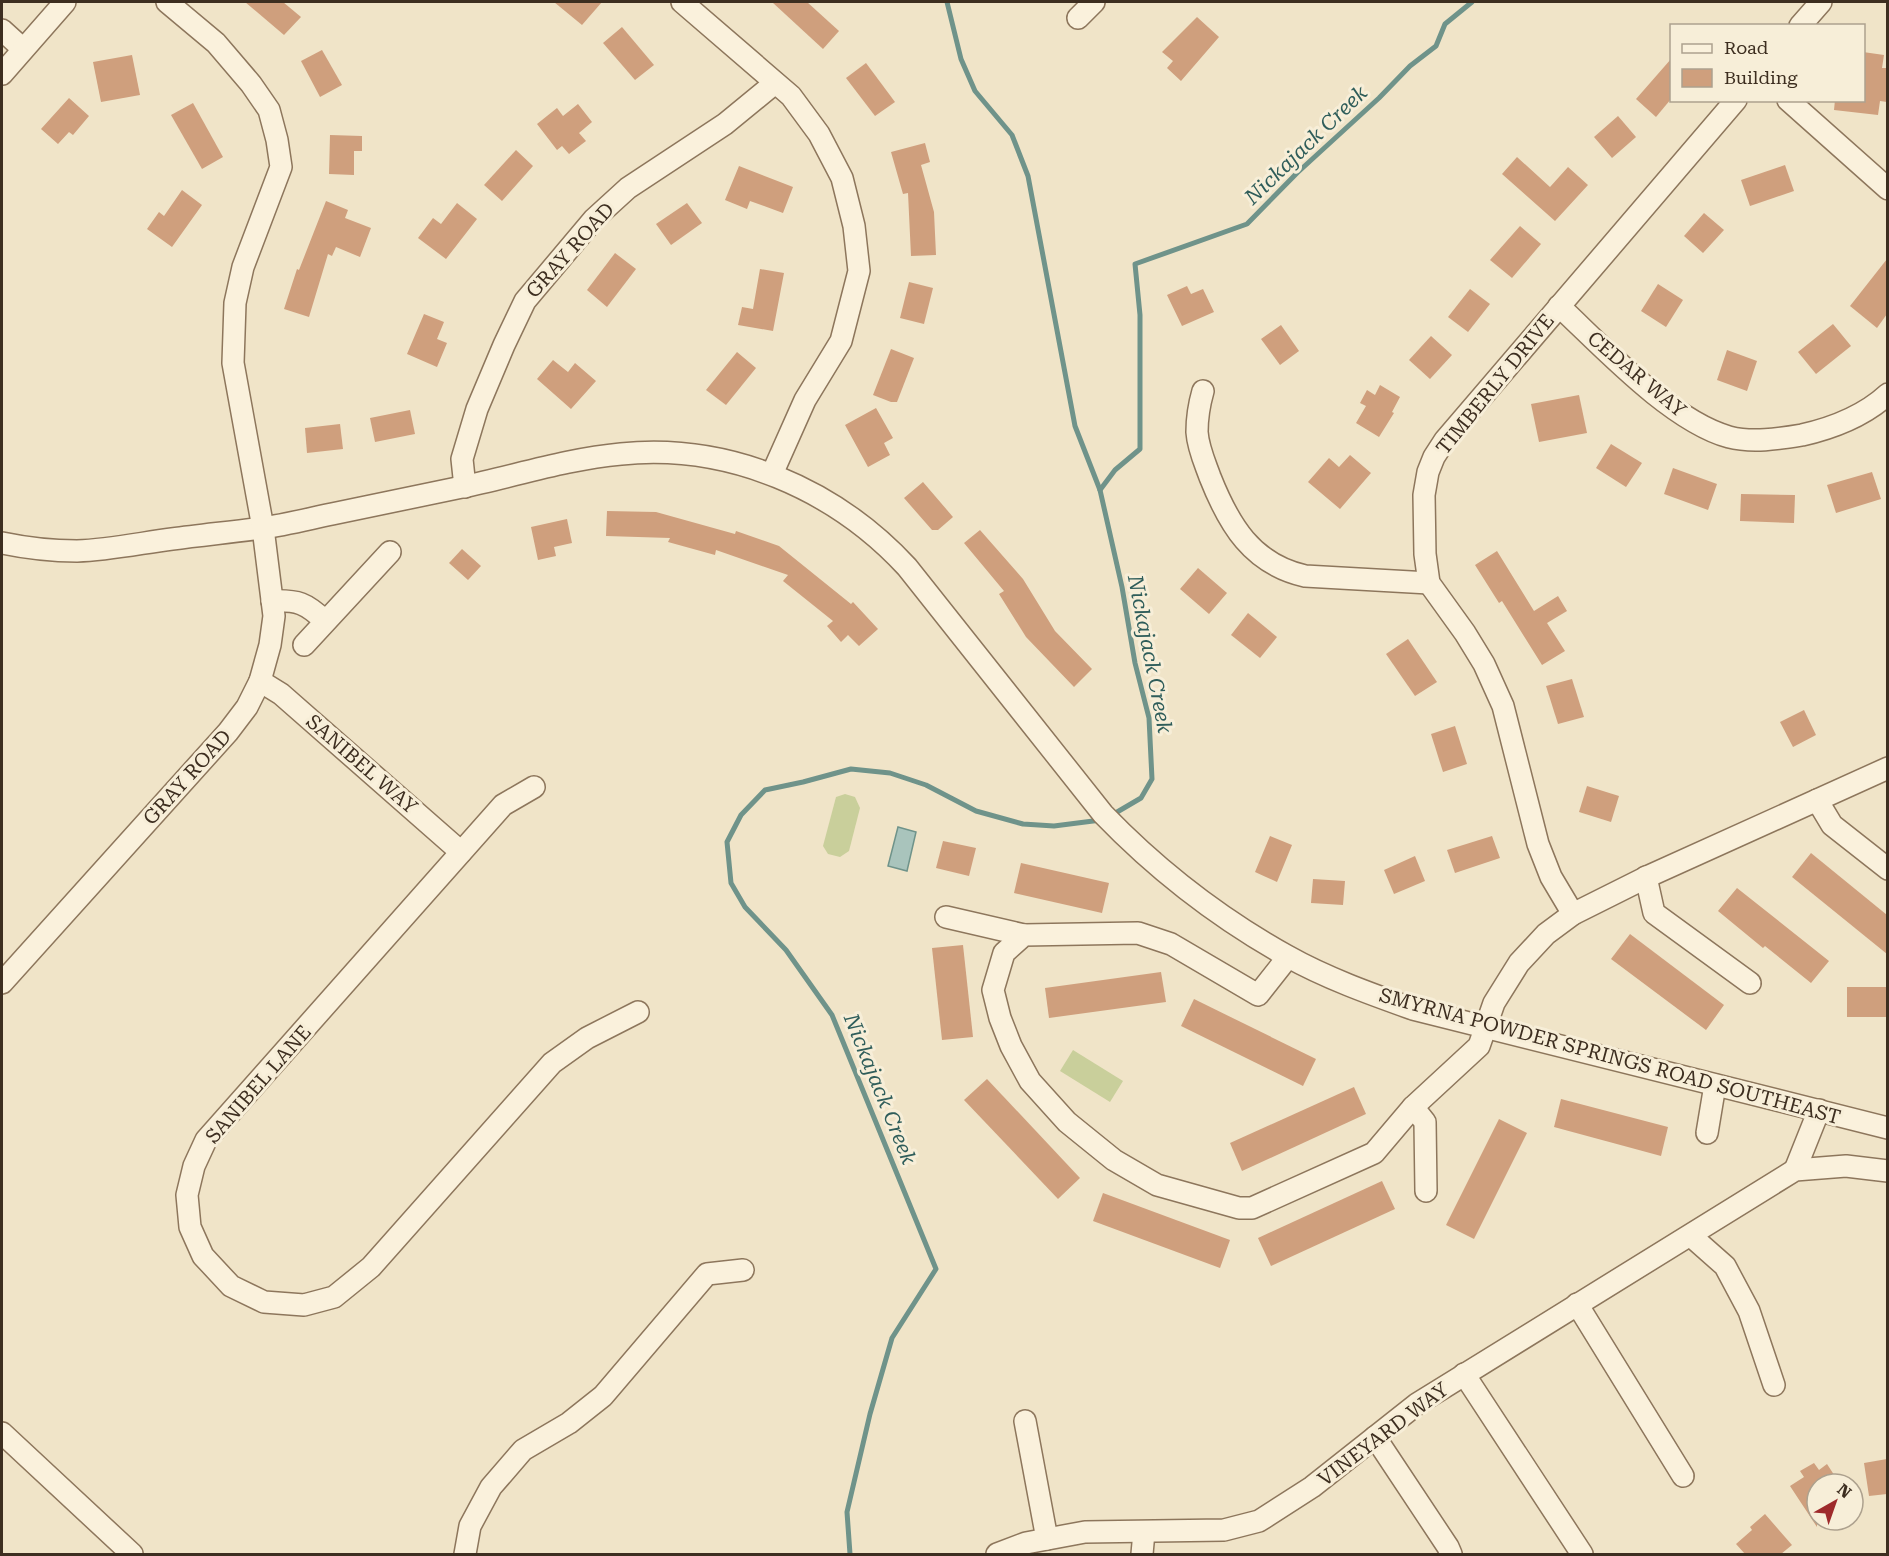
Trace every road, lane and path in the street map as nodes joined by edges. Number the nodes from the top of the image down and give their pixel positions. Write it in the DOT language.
graph roads {
  1 [pos="65,2"];
  2 [pos="167,2"];
  3 [pos="682,2"];
  4 [pos="1094,2"];
  5 [pos="1821,2"];
  6 [pos="1078,18"];
  7 [pos="1802,24"];
  8 [pos="2,30"];
  9 [pos="23,49"];
  10 [pos="2,74"];
  11 [pos="775,83"];
  12 [pos="1734,102"];
  13 [pos="1790,102"];
  14 [pos="1887,189"];
  15 [pos="1558,306"];
  16 [pos="1203,391"];
  17 [pos="1887,394"];
  18 [pos="772,474"];
  19 [pos="465,486"];
  20 [pos="263,528"];
  21 [pos="2,543"];
  22 [pos="390,552"];
  23 [pos="1429,583"];
  24 [pos="272,600"];
  25 [pos="325,621"];
  26 [pos="304,645"];
  27 [pos="260,681"];
  28 [pos="1887,768"];
  29 [pos="534,787"];
  30 [pos="1817,800"];
  31 [pos="461,852"];
  32 [pos="1887,869"];
  33 [pos="1646,877"];
  34 [pos="1573,914"];
  35 [pos="946,917"];
  36 [pos="1024,935"];
  37 [pos="1288,957"];
  38 [pos="2,983"];
  39 [pos="1750,983"];
  40 [pos="638,1012"];
  41 [pos="1487,1027"];
  42 [pos="1715,1085"];
  43 [pos="1413,1107"];
  44 [pos="1819,1110"];
  45 [pos="1887,1128"];
  46 [pos="1707,1133"];
  47 [pos="1795,1170"];
  48 [pos="1887,1171"];
  49 [pos="1426,1191"];
  50 [pos="1690,1236"];
  51 [pos="743,1270"];
  52 [pos="1577,1304"];
  53 [pos="1464,1374"];
  54 [pos="1774,1385"];
  55 [pos="1025,1421"];
  56 [pos="2,1433"];
  57 [pos="1375,1437"];
  58 [pos="1683,1476"];
  59 [pos="1144,1532"];
  60 [pos="1047,1539"];
  61 [pos="132,1554"];
  62 [pos="465,1554"];
  63 [pos="997,1554"];
  64 [pos="1142,1554"];
  65 [pos="1451,1554"];
  66 [pos="1582,1554"];
  1 -- 9 [label="street"];
  2 -- 20 [label="street, GRAY ROAD"];
  3 -- 11 [label="street"];
  4 -- 6 [label="street"];
  5 -- 7 [label="street"];
  8 -- 9 [label="street"];
  9 -- 10 [label="street"];
  11 -- 18 [label="street"];
  11 -- 19 [label="street, GRAY ROAD"];
  12 -- 15 [label="street, TIMBERLY DRIVE"];
  13 -- 14 [label="street"];
  15 -- 17 [label="street, CEDAR WAY"];
  15 -- 23 [label="street, TIMBERLY DRIVE"];
  16 -- 23 [label="street"];
  18 -- 19 [label="street, SMYRNA POWDER SPRINGS ROAD SOUTHEAST"];
  18 -- 37 [label="street, SMYRNA POWDER SPRINGS ROAD SOUTHEAST"];
  19 -- 20 [label="street, SMYRNA POWDER SPRINGS ROAD SOUTHEAST"];
  20 -- 21 [label="street, SMYRNA POWDER SPRINGS ROAD SOUTHEAST"];
  20 -- 24 [label="street, GRAY ROAD"];
  22 -- 25 [label="street"];
  23 -- 34 [label="street, TIMBERLY DRIVE"];
  24 -- 25 [label="street"];
  24 -- 27 [label="street, GRAY ROAD"];
  25 -- 26 [label="street"];
  27 -- 31 [label="street, SANIBEL WAY"];
  27 -- 38 [label="street, GRAY ROAD"];
  28 -- 30 [label="street"];
  29 -- 31 [label="street, SANIBEL LANE"];
  30 -- 32 [label="street"];
  30 -- 33 [label="street"];
  31 -- 40 [label="street, SANIBEL LANE"];
  33 -- 34 [label="street"];
  33 -- 39 [label="street"];
  34 -- 41 [label="street"];
  35 -- 36 [label="street"];
  36 -- 37 [label="street"];
  36 -- 43 [label="street"];
  37 -- 41 [label="street, SMYRNA POWDER SPRINGS ROAD SOUTHEAST"];
  41 -- 42 [label="street, SMYRNA POWDER SPRINGS ROAD SOUTHEAST"];
  41 -- 43 [label="street"];
  42 -- 44 [label="street, SMYRNA POWDER SPRINGS ROAD SOUTHEAST"];
  42 -- 46 [label="street"];
  43 -- 49 [label="street"];
  44 -- 45 [label="street, SMYRNA POWDER SPRINGS ROAD SOUTHEAST"];
  44 -- 47 [label="street"];
  47 -- 48 [label="street"];
  47 -- 50 [label="street, VINEYARD WAY"];
  50 -- 52 [label="street, VINEYARD WAY"];
  50 -- 54 [label="street"];
  51 -- 62 [label="street"];
  52 -- 53 [label="street, VINEYARD WAY"];
  52 -- 58 [label="street"];
  53 -- 57 [label="street, VINEYARD WAY"];
  53 -- 66 [label="street"];
  55 -- 60 [label="street"];
  56 -- 61 [label="street"];
  57 -- 59 [label="street, VINEYARD WAY"];
  57 -- 65 [label="street"];
  59 -- 60 [label="street, VINEYARD WAY"];
  59 -- 64 [label="street"];
  60 -- 63 [label="street, VINEYARD WAY"];
}
